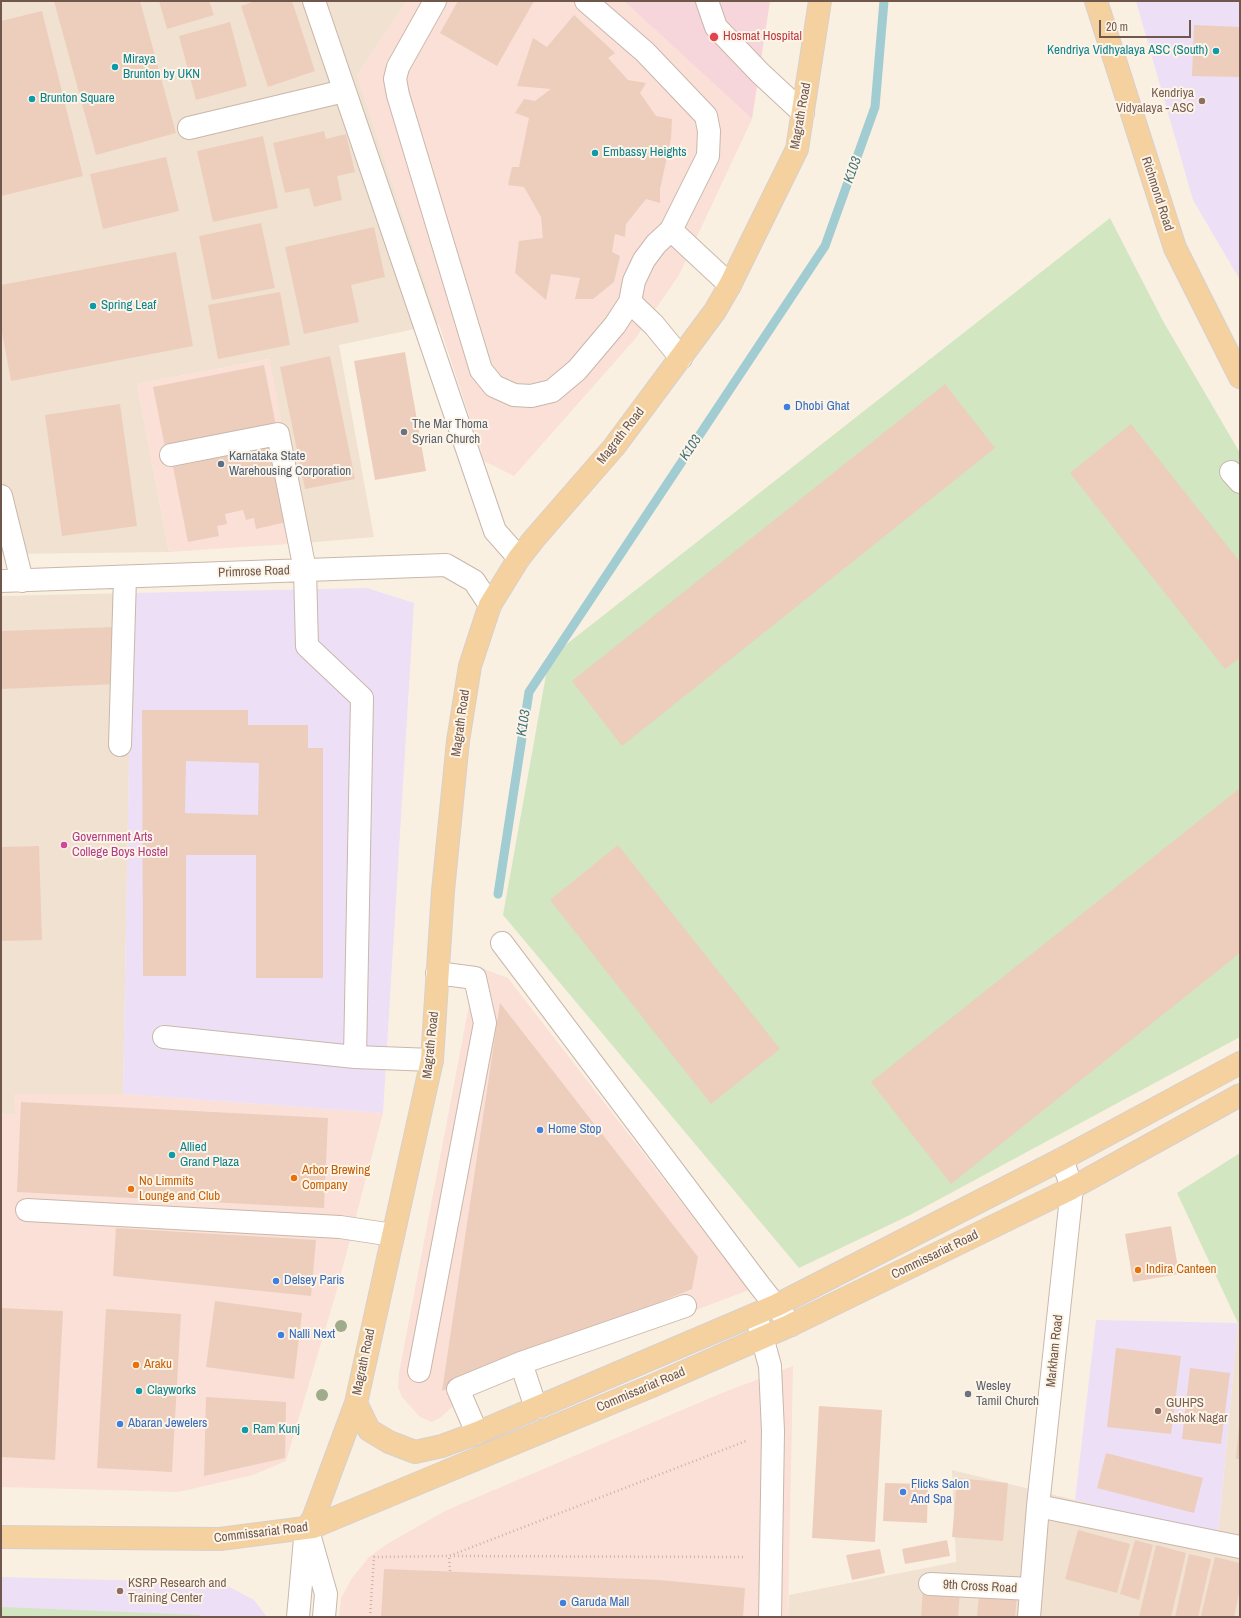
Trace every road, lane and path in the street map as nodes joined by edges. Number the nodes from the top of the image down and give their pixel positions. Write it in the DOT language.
graph roads {
  1 [pos="314,1"];
  2 [pos="435,1"];
  3 [pos="586,1"];
  4 [pos="707,1"];
  5 [pos="820,1"];
  6 [pos="1096,1"];
  7 [pos="344,91"];
  8 [pos="803,113"];
  9 [pos="189,128"];
  10 [pos="671,230"];
  11 [pos="730,285"];
  12 [pos="630,302"];
  13 [pos="681,358"];
  14 [pos="1240,377"];
  15 [pos="171,455"];
  16 [pos="1,496"];
  17 [pos="519,558"];
  18 [pos="305,570"];
  19 [pos="125,577"];
  20 [pos="1,581"];
  21 [pos="22,581"];
  22 [pos="490,604"];
  23 [pos="120,745"];
  24 [pos="502,943"];
  25 [pos="437,974"];
  26 [pos="164,1037"];
  27 [pos="355,1057"];
  28 [pos="432,1060"];
  29 [pos="1240,1063"];
  30 [pos="1240,1095"];
  31 [pos="1062,1159"];
  32 [pos="1072,1188"];
  33 [pos="27,1210"];
  34 [pos="393,1235"];
  35 [pos="777,1305"];
  36 [pos="685,1306"];
  37 [pos="756,1315"];
  38 [pos="791,1324"];
  39 [pos="763,1337"];
  40 [pos="521,1363"];
  41 [pos="419,1371"];
  42 [pos="356,1403"];
  43 [pos="536,1408"];
  44 [pos="773,1431"];
  45 [pos="477,1433"];
  46 [pos="436,1448"];
  47 [pos="444,1471"];
  48 [pos="1038,1506"];
  49 [pos="307,1528"];
  50 [pos="1,1537"];
  51 [pos="1240,1547"];
  52 [pos="449,1556"];
  53 [pos="771,1558"];
  54 [pos="450,1572"];
  55 [pos="930,1584"];
  56 [pos="1031,1589"];
  57 [pos="298,1617"];
  58 [pos="324,1617"];
  59 [pos="370,1617"];
  60 [pos="770,1617"];
  61 [pos="1029,1617"];
  1 -- 7 [label="street"];
  2 -- 12 [label="street"];
  3 -- 10 [label="street"];
  4 -- 8 [label="street"];
  5 -- 8 [label="main road, Magrath Road"];
  6 -- 14 [label="main road, Richmond Road"];
  7 -- 9 [label="street"];
  7 -- 17 [label="street"];
  8 -- 11 [label="main road, Magrath Road"];
  10 -- 11 [label="street"];
  10 -- 12 [label="street"];
  11 -- 13 [label="main road, Magrath Road"];
  12 -- 13 [label="street"];
  13 -- 17 [label="main road, Magrath Road"];
  15 -- 18 [label="street"];
  16 -- 21 [label="street"];
  17 -- 22 [label="main road, Magrath Road"];
  18 -- 19 [label="street, Primrose Road"];
  18 -- 22 [label="street, Primrose Road"];
  18 -- 27 [label="street"];
  19 -- 21 [label="street, Primrose Road"];
  19 -- 23 [label="street"];
  20 -- 21 [label="street, Primrose Road"];
  22 -- 25 [label="main road, Magrath Road"];
  24 -- 35 [label="street"];
  25 -- 28 [label="main road, Magrath Road"];
  25 -- 41 [label="street"];
  26 -- 27 [label="street"];
  27 -- 28 [label="street"];
  28 -- 34 [label="main road, Magrath Road"];
  29 -- 31 [label="main road, Commissariat Road"];
  30 -- 32 [label="main road, Commissariat Road"];
  31 -- 32 [label="street, Markham Road"];
  31 -- 35 [label="main road, Commissariat Road"];
  32 -- 38 [label="main road, Commissariat Road"];
  32 -- 48 [label="street, Markham Road"];
  33 -- 34 [label="street"];
  34 -- 42 [label="main road, Magrath Road"];
  35 -- 37 [label="main road, Commissariat Road"];
  35 -- 38 [label="street"];
  36 -- 40 [label="street"];
  37 -- 39 [label="street"];
  37 -- 43 [label="main road, Commissariat Road"];
  38 -- 39 [label="main road, Commissariat Road"];
  39 -- 44 [label="street"];
  39 -- 47 [label="main road, Commissariat Road"];
  40 -- 43 [label="street"];
  40 -- 45 [label="street"];
  42 -- 46 [label="main road, Commissariat Road"];
  42 -- 49 [label="main road, Magrath Road"];
  43 -- 45 [label="main road, Commissariat Road"];
  44 -- 52 [label="path"];
  44 -- 53 [label="street"];
  45 -- 46 [label="main road, Commissariat Road"];
  46 -- 47 [label="main road"];
  47 -- 49 [label="main road, Commissariat Road"];
  48 -- 51 [label="street"];
  48 -- 56 [label="street, Markham Road"];
  49 -- 50 [label="main road, Commissariat Road"];
  49 -- 57 [label="street, Magrath Road"];
  49 -- 58 [label="street"];
  52 -- 53 [label="path"];
  52 -- 54 [label="path"];
  52 -- 59 [label="path"];
  53 -- 60 [label="street"];
  55 -- 56 [label="street, 9th Cross Road"];
  56 -- 61 [label="street, Markham Road"];
}
